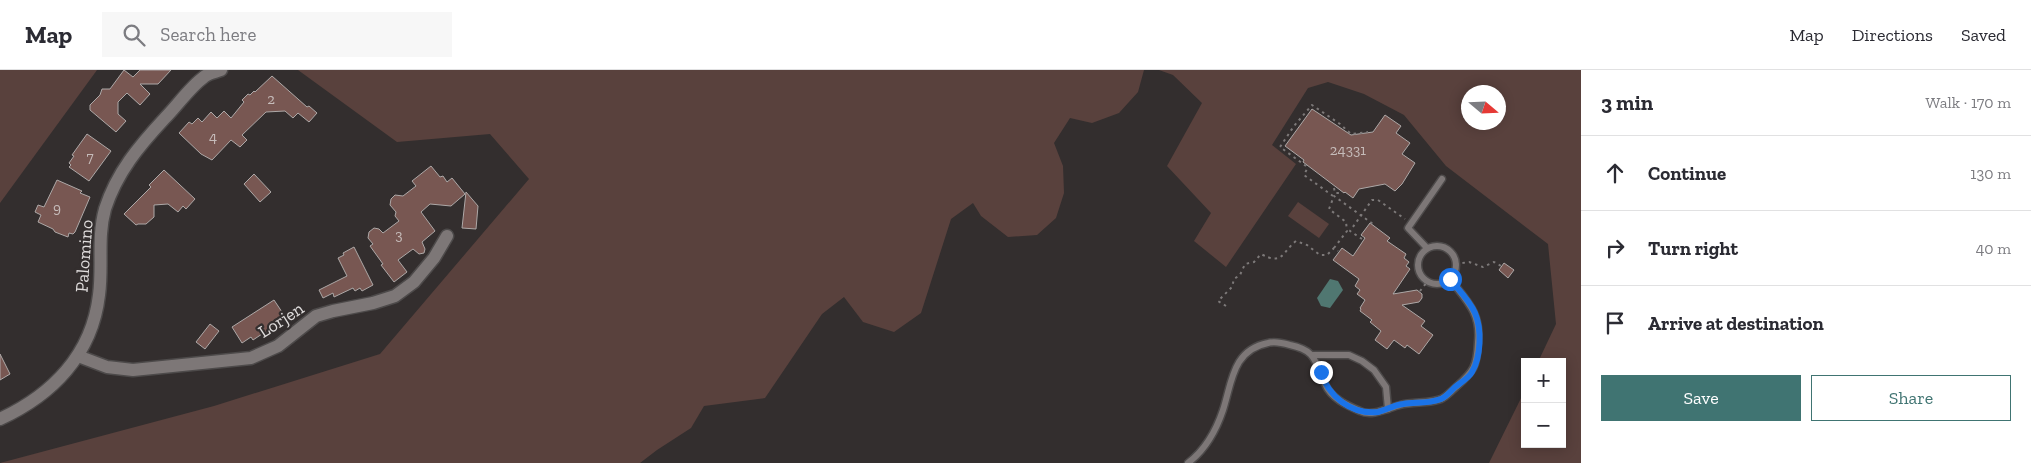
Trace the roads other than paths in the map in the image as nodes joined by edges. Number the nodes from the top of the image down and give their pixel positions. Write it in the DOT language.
graph roads {
  1 [pos="221,70"];
  2 [pos="1442,178"];
  3 [pos="447,236"];
  4 [pos="1427,248"];
  5 [pos="1450,279"];
  6 [pos="1312,355"];
  7 [pos="78,356"];
  8 [pos="1388,409"];
  9 [pos="0,419"];
  10 [pos="1188,463"];
  1 -- 7 [label="street, Palomino"];
  2 -- 4 [label="lane"];
  3 -- 7 [label="street, Lorjen"];
  4 -- 5 [label="lane"];
  4 -- 5 [label="lane"];
  5 -- 8 [label="lane"];
  6 -- 8 [label="lane"];
  6 -- 8 [label="lane"];
  6 -- 10 [label="lane"];
  7 -- 9 [label="street, Palomino"];
}
